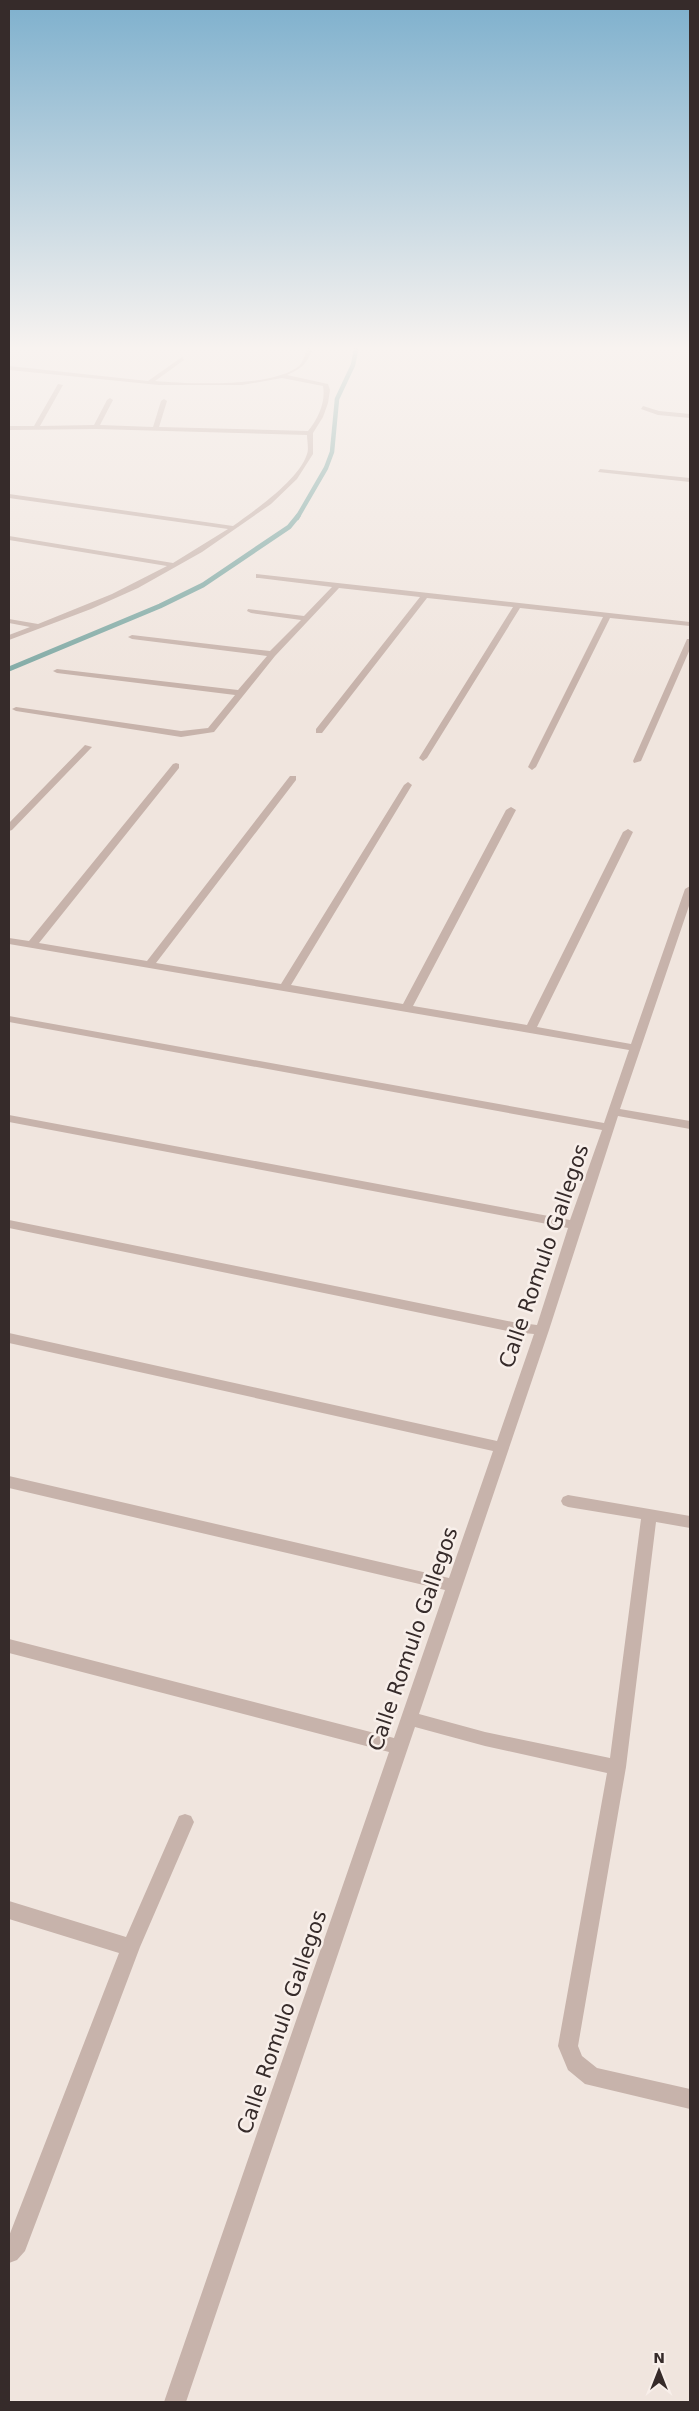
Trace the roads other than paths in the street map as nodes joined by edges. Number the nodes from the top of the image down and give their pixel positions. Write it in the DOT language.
graph roads {
  1 [pos="308,458"];
  2 [pos="600,471"];
  3 [pos="690,480"];
  4 [pos="9,496"];
  5 [pos="233,528"];
  6 [pos="9,538"];
  7 [pos="174,566"];
  8 [pos="259,576"];
  9 [pos="337,586"];
  10 [pos="426,594"];
  11 [pos="518,606"];
  12 [pos="251,611"];
  13 [pos="608,614"];
  14 [pos="305,618"];
  15 [pos="9,621"];
  16 [pos="690,624"];
  17 [pos="38,626"];
  18 [pos="9,638"];
  19 [pos="132,638"];
  20 [pos="690,640"];
  21 [pos="272,654"];
  22 [pos="57,671"];
  23 [pos="239,693"];
  24 [pos="16,709"];
  25 [pos="319,731"];
  26 [pos="88,747"];
  27 [pos="423,758"];
  28 [pos="637,761"];
  29 [pos="176,766"];
  30 [pos="532,767"];
  31 [pos="293,778"];
  32 [pos="408,785"];
  33 [pos="511,810"];
  34 [pos="9,828"];
  35 [pos="628,832"];
  36 [pos="690,889"];
  37 [pos="9,941"];
  38 [pos="32,945"];
  39 [pos="149,965"];
  40 [pos="284,988"];
  41 [pos="407,1006"];
  42 [pos="9,1019"];
  43 [pos="530,1030"];
  44 [pos="637,1048"];
  45 [pos="615,1112"];
  46 [pos="9,1118"];
  47 [pos="690,1125"];
  48 [pos="610,1128"];
  49 [pos="9,1224"];
  50 [pos="575,1225"];
  51 [pos="542,1330"];
  52 [pos="9,1338"];
  53 [pos="501,1447"];
  54 [pos="9,1482"];
  55 [pos="568,1501"];
  56 [pos="649,1514"];
  57 [pos="690,1522"];
  58 [pos="453,1585"];
  59 [pos="9,1646"];
  60 [pos="409,1718"];
  61 [pos="399,1747"];
  62 [pos="618,1767"];
  63 [pos="185,1822"];
  64 [pos="9,1910"];
  65 [pos="132,1947"];
  66 [pos="690,2099"];
  67 [pos="9,2252"];
  68 [pos="175,2402"];
  1 -- 5 [label="street"];
  2 -- 3 [label="street"];
  4 -- 5 [label="street"];
  5 -- 7 [label="street"];
  6 -- 7 [label="street"];
  7 -- 17 [label="street"];
  8 -- 9 [label="street"];
  9 -- 10 [label="street"];
  9 -- 14 [label="street"];
  10 -- 11 [label="street"];
  10 -- 25 [label="street"];
  11 -- 13 [label="street"];
  11 -- 27 [label="street"];
  12 -- 14 [label="street"];
  13 -- 16 [label="street"];
  13 -- 30 [label="street"];
  14 -- 21 [label="street"];
  15 -- 17 [label="street"];
  17 -- 18 [label="street"];
  19 -- 21 [label="street"];
  20 -- 28 [label="street"];
  21 -- 23 [label="street"];
  22 -- 23 [label="street"];
  23 -- 24 [label="street"];
  26 -- 34 [label="street"];
  29 -- 38 [label="street"];
  31 -- 39 [label="street"];
  32 -- 40 [label="street"];
  33 -- 41 [label="street"];
  35 -- 43 [label="street"];
  36 -- 44 [label="street, Calle Romulo Gallegos"];
  37 -- 38 [label="street"];
  38 -- 39 [label="street"];
  39 -- 40 [label="street"];
  40 -- 41 [label="street"];
  41 -- 43 [label="street"];
  42 -- 48 [label="street"];
  43 -- 44 [label="street"];
  44 -- 45 [label="street, Calle Romulo Gallegos"];
  45 -- 47 [label="street"];
  45 -- 48 [label="street, Calle Romulo Gallegos"];
  46 -- 50 [label="street"];
  48 -- 50 [label="street, Calle Romulo Gallegos"];
  49 -- 51 [label="street"];
  50 -- 51 [label="street, Calle Romulo Gallegos"];
  51 -- 53 [label="street, Calle Romulo Gallegos"];
  52 -- 53 [label="street"];
  53 -- 58 [label="street, Calle Romulo Gallegos"];
  54 -- 58 [label="street"];
  55 -- 56 [label="street"];
  56 -- 57 [label="street"];
  56 -- 62 [label="street"];
  58 -- 60 [label="street, Calle Romulo Gallegos"];
  59 -- 61 [label="street"];
  60 -- 61 [label="street, Calle Romulo Gallegos"];
  60 -- 62 [label="street"];
  61 -- 68 [label="street, Calle Romulo Gallegos"];
  62 -- 66 [label="street"];
  63 -- 65 [label="street"];
  64 -- 65 [label="street"];
  65 -- 67 [label="street"];
}
